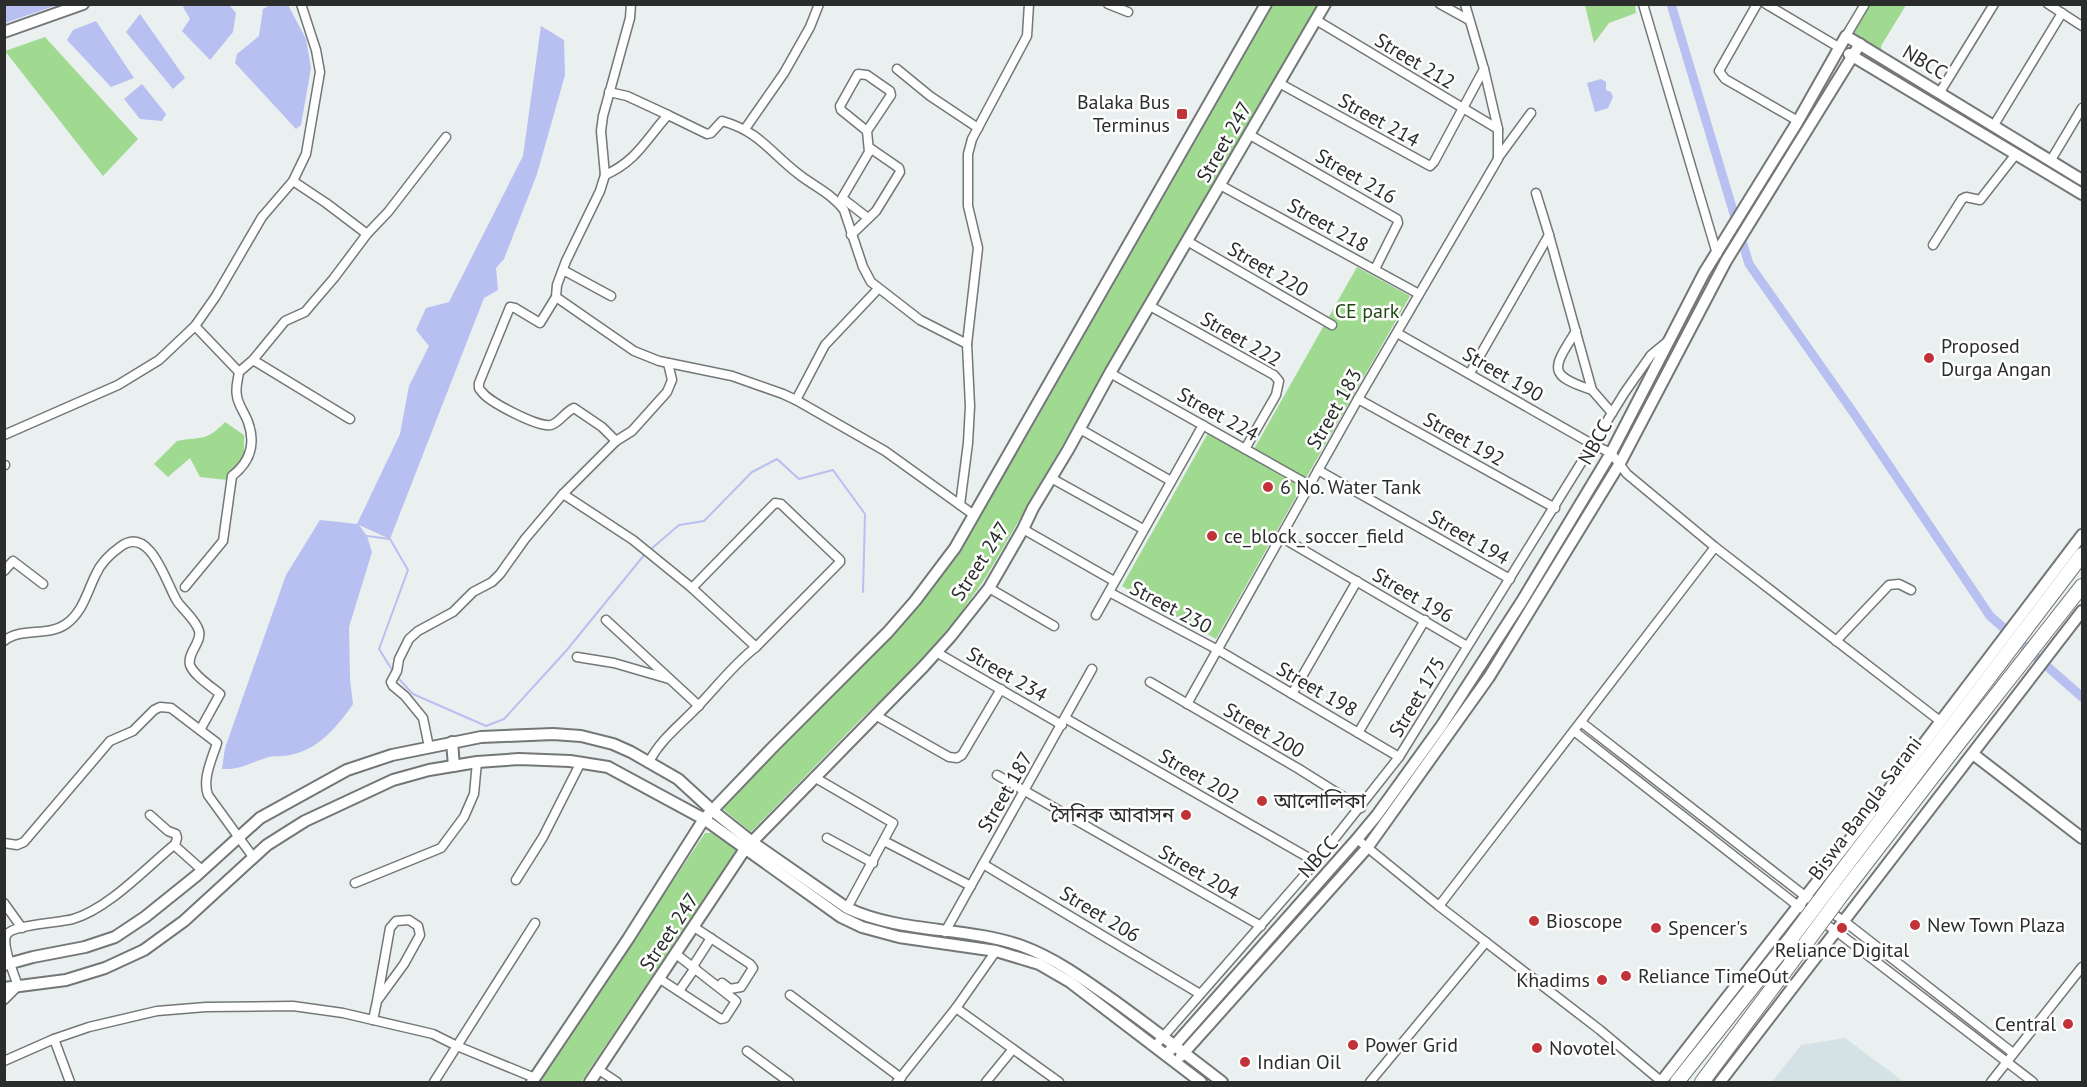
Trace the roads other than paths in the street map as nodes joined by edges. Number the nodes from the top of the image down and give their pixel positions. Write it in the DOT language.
graph roads {
  1 [pos="83,4"];
  2 [pos="301,4"];
  3 [pos="631,4"];
  4 [pos="819,4"];
  5 [pos="1029,4"];
  6 [pos="1108,4"];
  7 [pos="1266,4"];
  8 [pos="1325,4"];
  9 [pos="1440,4"];
  10 [pos="1465,4"];
  11 [pos="1643,4"];
  12 [pos="1757,4"];
  13 [pos="1766,4"];
  14 [pos="1865,4"];
  15 [pos="1994,4"];
  16 [pos="2048,4"];
  17 [pos="1128,12"];
  18 [pos="2062,13"];
  19 [pos="1316,20"];
  20 [pos="1469,20"];
  21 [pos="2082,26"];
  22 [pos="4,32"];
  23 [pos="1846,36"];
  24 [pos="1860,44"];
  25 [pos="1840,48"];
  26 [pos="1853,56"];
  27 [pos="897,69"];
  28 [pos="1484,69"];
  29 [pos="1279,83"];
  30 [pos="609,92"];
  31 [pos="1940,93"];
  32 [pos="2082,108"];
  33 [pos="1464,109"];
  34 [pos="1532,113"];
  35 [pos="668,115"];
  36 [pos="1798,121"];
  37 [pos="1994,125"];
  38 [pos="978,128"];
  39 [pos="745,129"];
  40 [pos="1498,129"];
  41 [pos="867,131"];
  42 [pos="1250,135"];
  43 [pos="446,137"];
  44 [pos="870,148"];
  45 [pos="2016,154"];
  46 [pos="1498,159"];
  47 [pos="2051,160"];
  48 [pos="605,175"];
  49 [pos="2082,180"];
  50 [pos="294,181"];
  51 [pos="1220,184"];
  52 [pos="1536,193"];
  53 [pos="2082,194"];
  54 [pos="1747,217"];
  55 [pos="868,218"];
  56 [pos="1730,232"];
  57 [pos="367,234"];
  58 [pos="851,235"];
  59 [pos="1549,235"];
  60 [pos="1738,240"];
  61 [pos="1187,241"];
  62 [pos="1933,245"];
  63 [pos="1718,251"];
  64 [pos="1375,269"];
  65 [pos="563,270"];
  66 [pos="878,289"];
  67 [pos="1419,294"];
  68 [pos="611,296"];
  69 [pos="556,297"];
  70 [pos="1150,306"];
  71 [pos="1332,325"];
  72 [pos="195,326"];
  73 [pos="1576,331"];
  74 [pos="1397,333"];
  75 [pos="1670,338"];
  76 [pos="967,344"];
  77 [pos="253,360"];
  78 [pos="668,363"];
  79 [pos="239,372"];
  80 [pos="1110,373"];
  81 [pos="1470,374"];
  82 [pos="1592,390"];
  83 [pos="1358,399"];
  84 [pos="796,400"];
  85 [pos="1612,413"];
  86 [pos="350,419"];
  87 [pos="1203,425"];
  88 [pos="1080,429"];
  89 [pos="4,435"];
  90 [pos="616,441"];
  91 [pos="1592,444"];
  92 [pos="1245,448"];
  93 [pos="1611,453"];
  94 [pos="1620,463"];
  95 [pos="1318,470"];
  96 [pos="1051,478"];
  97 [pos="1171,482"];
  98 [pos="1309,485"];
  99 [pos="563,494"];
  100 [pos="960,505"];
  101 [pos="1555,508"];
  102 [pos="974,515"];
  103 [pos="1023,529"];
  104 [pos="1143,529"];
  105 [pos="2082,535"];
  106 [pos="1281,537"];
  107 [pos="1715,547"];
  108 [pos="2082,555"];
  109 [pos="4,571"];
  110 [pos="1510,579"];
  111 [pos="1114,581"];
  112 [pos="1357,581"];
  113 [pos="43,584"];
  114 [pos="2082,586"];
  115 [pos="185,587"];
  116 [pos="692,588"];
  117 [pos="988,588"];
  118 [pos="1911,590"];
  119 [pos="1109,592"];
  120 [pos="2082,611"];
  121 [pos="1096,615"];
  122 [pos="606,620"];
  123 [pos="1425,620"];
  124 [pos="2025,621"];
  125 [pos="1054,626"];
  126 [pos="1836,640"];
  127 [pos="4,641"];
  128 [pos="2006,645"];
  129 [pos="1467,646"];
  130 [pos="756,647"];
  131 [pos="1218,650"];
  132 [pos="936,652"];
  133 [pos="576,657"];
  134 [pos="1092,669"];
  135 [pos="670,680"];
  136 [pos="1150,682"];
  137 [pos="1001,689"];
  138 [pos="1292,694"];
  139 [pos="1187,704"];
  140 [pos="699,706"];
  141 [pos="875,715"];
  142 [pos="1940,720"];
  143 [pos="1064,721"];
  144 [pos="1581,722"];
  145 [pos="200,730"];
  146 [pos="1574,731"];
  147 [pos="1358,733"];
  148 [pos="452,742"];
  149 [pos="429,747"];
  150 [pos="1973,754"];
  151 [pos="1399,757"];
  152 [pos="477,762"];
  153 [pos="581,762"];
  154 [pos="649,762"];
  155 [pos="454,766"];
  156 [pos="997,775"];
  157 [pos="814,777"];
  158 [pos="1024,791"];
  159 [pos="1361,808"];
  160 [pos="713,811"];
  161 [pos="150,815"];
  162 [pos="704,819"];
  163 [pos="238,836"];
  164 [pos="827,838"];
  165 [pos="2082,838"];
  166 [pos="1357,839"];
  167 [pos="884,841"];
  168 [pos="4,843"];
  169 [pos="175,845"];
  170 [pos="749,845"];
  171 [pos="1367,848"];
  172 [pos="253,857"];
  173 [pos="873,862"];
  174 [pos="1316,862"];
  175 [pos="983,864"];
  176 [pos="202,870"];
  177 [pos="516,880"];
  178 [pos="355,883"];
  179 [pos="971,886"];
  180 [pos="1837,888"];
  181 [pos="1802,901"];
  182 [pos="4,903"];
  183 [pos="1439,906"];
  184 [pos="847,908"];
  185 [pos="1844,921"];
  186 [pos="535,923"];
  187 [pos="1261,926"];
  188 [pos="694,927"];
  189 [pos="22,928"];
  190 [pos="1836,931"];
  191 [pos="945,932"];
  192 [pos="711,938"];
  193 [pos="1486,942"];
  194 [pos="6,950"];
  195 [pos="996,951"];
  196 [pos="677,952"];
  197 [pos="695,965"];
  198 [pos="2082,967"];
  199 [pos="660,979"];
  200 [pos="18,986"];
  201 [pos="4,988"];
  202 [pos="679,991"];
  203 [pos="790,994"];
  204 [pos="1200,994"];
  205 [pos="4,1000"];
  206 [pos="376,1001"];
  207 [pos="956,1008"];
  208 [pos="374,1020"];
  209 [pos="1163,1036"];
  210 [pos="54,1039"];
  211 [pos="1174,1045"];
  212 [pos="457,1046"];
  213 [pos="1155,1046"];
  214 [pos="1013,1048"];
  215 [pos="747,1051"];
  216 [pos="1184,1053"];
  217 [pos="2013,1053"];
  218 [pos="1166,1055"];
  219 [pos="4,1061"];
  220 [pos="2006,1062"];
  221 [pos="1175,1063"];
  222 [pos="599,1070"];
  223 [pos="534,1080"];
  224 [pos="899,1080"];
  225 [pos="613,1081"];
  226 [pos="1054,1081"];
  227 [pos="1662,1082"];
  228 [pos="70,1083"];
  229 [pos="434,1083"];
  230 [pos="590,1083"];
  231 [pos="789,1083"];
  232 [pos="986,1083"];
  233 [pos="1201,1083"];
  234 [pos="1222,1083"];
  235 [pos="1370,1083"];
  236 [pos="1677,1083"];
  237 [pos="1702,1083"];
  238 [pos="1720,1083"];
  239 [pos="1991,1083"];
  240 [pos="2033,1083"];
  1 -- 22 [label="street"];
  2 -- 50 [label="street"];
  3 -- 30 [label="street"];
  4 -- 39 [label="street"];
  5 -- 38 [label="street"];
  6 -- 17 [label="street"];
  7 -- 102 [label="street, Street 247"];
  8 -- 19 [label="street, Street 247"];
  9 -- 20 [label="street"];
  10 -- 20 [label="street"];
  11 -- 63 [label="street"];
  12 -- 36 [label="street"];
  13 -- 25 [label="street"];
  14 -- 23 [label="street"];
  15 -- 31 [label="street"];
  16 -- 18 [label="street"];
  18 -- 21 [label="street"];
  18 -- 37 [label="street"];
  19 -- 29 [label="street, Street 247"];
  19 -- 33 [label="street, Street 212"];
  20 -- 28 [label="street"];
  23 -- 24 [label="street, NBCC"];
  23 -- 25 [label="street, NBCC"];
  24 -- 26 [label="street"];
  24 -- 31 [label="street, NBCC"];
  25 -- 26 [label="street"];
  25 -- 36 [label="street, NBCC"];
  26 -- 45 [label="street"];
  26 -- 54 [label="street"];
  27 -- 38 [label="street"];
  28 -- 33 [label="street, Street 214"];
  28 -- 40 [label="street"];
  29 -- 33 [label="street, Street 214"];
  29 -- 42 [label="street, Street 247"];
  30 -- 35 [label="street"];
  30 -- 48 [label="street"];
  31 -- 37 [label="street, NBCC"];
  32 -- 47 [label="street"];
  33 -- 40 [label="street, Street 212"];
  34 -- 46 [label="street, Street 183"];
  35 -- 39 [label="street"];
  35 -- 48 [label="street"];
  36 -- 54 [label="street, NBCC"];
  37 -- 47 [label="street, NBCC"];
  38 -- 76 [label="street"];
  39 -- 58 [label="street"];
  40 -- 46 [label="street"];
  41 -- 41 [label="street"];
  41 -- 44 [label="street"];
  42 -- 51 [label="street, Street 247"];
  42 -- 64 [label="street, Street 216"];
  43 -- 57 [label="street"];
  44 -- 55 [label="street"];
  44 -- 55 [label="street"];
  45 -- 53 [label="street"];
  45 -- 62 [label="street"];
  46 -- 67 [label="street, Street 183"];
  47 -- 49 [label="street, NBCC"];
  48 -- 65 [label="street"];
  50 -- 57 [label="street"];
  50 -- 72 [label="street"];
  51 -- 61 [label="street, Street 247"];
  51 -- 64 [label="street, Street 218"];
  52 -- 59 [label="street"];
  54 -- 56 [label="street, NBCC"];
  54 -- 60 [label="street"];
  55 -- 58 [label="street"];
  56 -- 60 [label="street"];
  56 -- 63 [label="street, NBCC"];
  57 -- 77 [label="street"];
  58 -- 66 [label="street"];
  59 -- 73 [label="street"];
  59 -- 81 [label="street"];
  60 -- 94 [label="street"];
  61 -- 70 [label="street, Street 247"];
  61 -- 71 [label="street, Street 220"];
  63 -- 75 [label="street, NBCC"];
  64 -- 67 [label="street, Street 218"];
  65 -- 68 [label="street"];
  65 -- 69 [label="street"];
  66 -- 76 [label="street"];
  66 -- 84 [label="street"];
  67 -- 74 [label="street, Street 183"];
  69 -- 78 [label="street"];
  69 -- 90 [label="street"];
  70 -- 80 [label="street, Street 247"];
  70 -- 92 [label="street, Street 222"];
  72 -- 79 [label="street"];
  72 -- 89 [label="street"];
  73 -- 82 [label="street"];
  73 -- 82 [label="street"];
  74 -- 81 [label="street, Street 190"];
  74 -- 83 [label="street, Street 183"];
  75 -- 85 [label="street, Street 175"];
  75 -- 93 [label="street, NBCC"];
  76 -- 100 [label="street"];
  77 -- 79 [label="street"];
  77 -- 86 [label="street"];
  78 -- 84 [label="street"];
  78 -- 90 [label="street"];
  79 -- 115 [label="street"];
  80 -- 87 [label="street, Street 224"];
  80 -- 88 [label="street, Street 247"];
  81 -- 91 [label="street, Street 190"];
  82 -- 85 [label="street"];
  83 -- 95 [label="street, Street 183"];
  83 -- 101 [label="street, Street 192"];
  84 -- 100 [label="street"];
  85 -- 91 [label="street, Street 175"];
  87 -- 92 [label="street, Street 224"];
  87 -- 97 [label="street"];
  88 -- 96 [label="street, Street 247"];
  88 -- 97 [label="street"];
  90 -- 99 [label="street"];
  91 -- 93 [label="street, Street 190"];
  91 -- 101 [label="street, Street 175"];
  92 -- 98 [label="street, Street 224"];
  93 -- 94 [label="street"];
  93 -- 166 [label="street, NBCC"];
  94 -- 107 [label="street"];
  94 -- 171 [label="street"];
  95 -- 98 [label="street, Street 183"];
  95 -- 110 [label="street, Street 194"];
  96 -- 103 [label="street, Street 247"];
  96 -- 104 [label="street"];
  97 -- 104 [label="street"];
  98 -- 106 [label="street, Street 183"];
  99 -- 116 [label="street"];
  99 -- 149 [label="street"];
  100 -- 102 [label="street"];
  101 -- 110 [label="street, Street 175"];
  102 -- 160 [label="street, Street 247"];
  103 -- 111 [label="street, Street 230"];
  103 -- 117 [label="street, Street 247"];
  104 -- 111 [label="street"];
  105 -- 124 [label="street"];
  106 -- 112 [label="street, Street 196"];
  106 -- 131 [label="street, Street 183"];
  107 -- 126 [label="street"];
  107 -- 144 [label="street"];
  108 -- 124 [label="main road, Biswa Bangla Sarani"];
  109 -- 113 [label="street"];
  110 -- 129 [label="street, Street 175"];
  111 -- 119 [label="street"];
  112 -- 123 [label="street, Street 196"];
  112 -- 138 [label="street"];
  114 -- 180 [label="main road, Biswa Bangla Sarani"];
  116 -- 130 [label="street"];
  116 -- 130 [label="street"];
  117 -- 125 [label="street"];
  117 -- 132 [label="street, Street 247"];
  118 -- 126 [label="street"];
  119 -- 121 [label="street"];
  119 -- 131 [label="street, Street 230"];
  120 -- 150 [label="street"];
  122 -- 135 [label="street"];
  123 -- 129 [label="street, Street 196"];
  123 -- 147 [label="street"];
  124 -- 128 [label="main road, Biswa Bangla Sarani"];
  126 -- 142 [label="street"];
  127 -- 145 [label="street"];
  128 -- 142 [label="street"];
  128 -- 180 [label="main road, Biswa Bangla Sarani"];
  129 -- 151 [label="street, Street 175"];
  130 -- 140 [label="street"];
  131 -- 138 [label="street, Street 198"];
  131 -- 139 [label="street, Street 183"];
  132 -- 137 [label="street, Street 234"];
  132 -- 141 [label="street, Street 247"];
  133 -- 135 [label="street"];
  134 -- 143 [label="street, Street 187"];
  135 -- 140 [label="street"];
  136 -- 139 [label="street, Street 200"];
  137 -- 141 [label="street"];
  137 -- 143 [label="street, Street 234"];
  138 -- 147 [label="street, Street 198"];
  139 -- 159 [label="street, Street 200"];
  140 -- 154 [label="street"];
  141 -- 157 [label="street, Street 247"];
  142 -- 181 [label="street"];
  143 -- 158 [label="street, Street 187"];
  143 -- 174 [label="street, Street 202"];
  144 -- 146 [label="street"];
  144 -- 181 [label="street"];
  145 -- 163 [label="street"];
  145 -- 168 [label="street"];
  146 -- 181 [label="street"];
  146 -- 183 [label="street"];
  147 -- 151 [label="street, Street 198"];
  148 -- 149 [label="street"];
  148 -- 154 [label="street"];
  148 -- 155 [label="street"];
  149 -- 163 [label="street"];
  150 -- 165 [label="street"];
  150 -- 185 [label="street"];
  151 -- 159 [label="street, Street 175"];
  152 -- 153 [label="street"];
  152 -- 155 [label="street"];
  152 -- 178 [label="street"];
  153 -- 162 [label="street"];
  153 -- 177 [label="street"];
  154 -- 160 [label="street"];
  155 -- 172 [label="street"];
  156 -- 158 [label="street, Street 204"];
  157 -- 167 [label="street"];
  157 -- 170 [label="street, Street 247"];
  158 -- 175 [label="street, Street 187"];
  158 -- 187 [label="street, Street 204"];
  159 -- 174 [label="street, Street 175"];
  160 -- 162 [label="street, Street 247"];
  160 -- 170 [label="street"];
  161 -- 169 [label="street"];
  162 -- 170 [label="street"];
  162 -- 223 [label="street, Street 247"];
  163 -- 172 [label="street"];
  163 -- 176 [label="street"];
  164 -- 173 [label="street"];
  166 -- 171 [label="street"];
  166 -- 211 [label="street, NBCC"];
  167 -- 173 [label="street"];
  167 -- 179 [label="street"];
  169 -- 176 [label="street"];
  169 -- 189 [label="street"];
  170 -- 184 [label="street"];
  170 -- 188 [label="street, Street 247"];
  170 -- 195 [label="street"];
  171 -- 183 [label="street"];
  171 -- 216 [label="street"];
  172 -- 200 [label="street"];
  173 -- 184 [label="street"];
  174 -- 187 [label="street, Street 175"];
  175 -- 179 [label="street, Street 187"];
  175 -- 204 [label="street, Street 206"];
  176 -- 194 [label="street"];
  179 -- 191 [label="street, Street 187"];
  180 -- 236 [label="main road, Biswa Bangla Sarani, bridge"];
  180 -- 237 [label="main road, Biswa Bangla Sarani, bridge"];
  181 -- 185 [label="street"];
  181 -- 190 [label="street"];
  181 -- 227 [label="street"];
  182 -- 189 [label="street"];
  183 -- 193 [label="street"];
  184 -- 191 [label="street"];
  185 -- 190 [label="street"];
  185 -- 217 [label="street"];
  186 -- 212 [label="street"];
  187 -- 204 [label="street, Street 175"];
  188 -- 192 [label="street"];
  188 -- 196 [label="street, Street 247"];
  189 -- 194 [label="street"];
  190 -- 220 [label="street"];
  190 -- 238 [label="street"];
  191 -- 209 [label="street"];
  192 -- 197 [label="street"];
  192 -- 197 [label="street"];
  193 -- 227 [label="street"];
  193 -- 235 [label="street"];
  194 -- 200 [label="street"];
  195 -- 207 [label="street"];
  195 -- 213 [label="street"];
  196 -- 197 [label="street"];
  196 -- 199 [label="street, Street 247"];
  197 -- 202 [label="street"];
  197 -- 202 [label="street"];
  198 -- 217 [label="street"];
  199 -- 202 [label="street"];
  199 -- 222 [label="street, Street 247"];
  200 -- 201 [label="street"];
  200 -- 205 [label="street"];
  203 -- 224 [label="street"];
  204 -- 209 [label="street, Street 175"];
  206 -- 206 [label="street"];
  206 -- 208 [label="street"];
  207 -- 214 [label="street"];
  207 -- 224 [label="street"];
  208 -- 210 [label="street"];
  208 -- 212 [label="street"];
  209 -- 211 [label="street"];
  209 -- 213 [label="street, Street 175"];
  210 -- 219 [label="street"];
  210 -- 228 [label="street"];
  211 -- 216 [label="street"];
  211 -- 218 [label="street, NBCC"];
  212 -- 223 [label="street"];
  212 -- 229 [label="street"];
  213 -- 218 [label="street"];
  214 -- 226 [label="street"];
  214 -- 232 [label="street"];
  215 -- 231 [label="street"];
  216 -- 221 [label="street"];
  216 -- 234 [label="street"];
  217 -- 220 [label="street"];
  218 -- 221 [label="street"];
  220 -- 239 [label="street"];
  220 -- 240 [label="street"];
  221 -- 233 [label="street"];
  222 -- 225 [label="street"];
  222 -- 230 [label="street, Street 247"];
}
